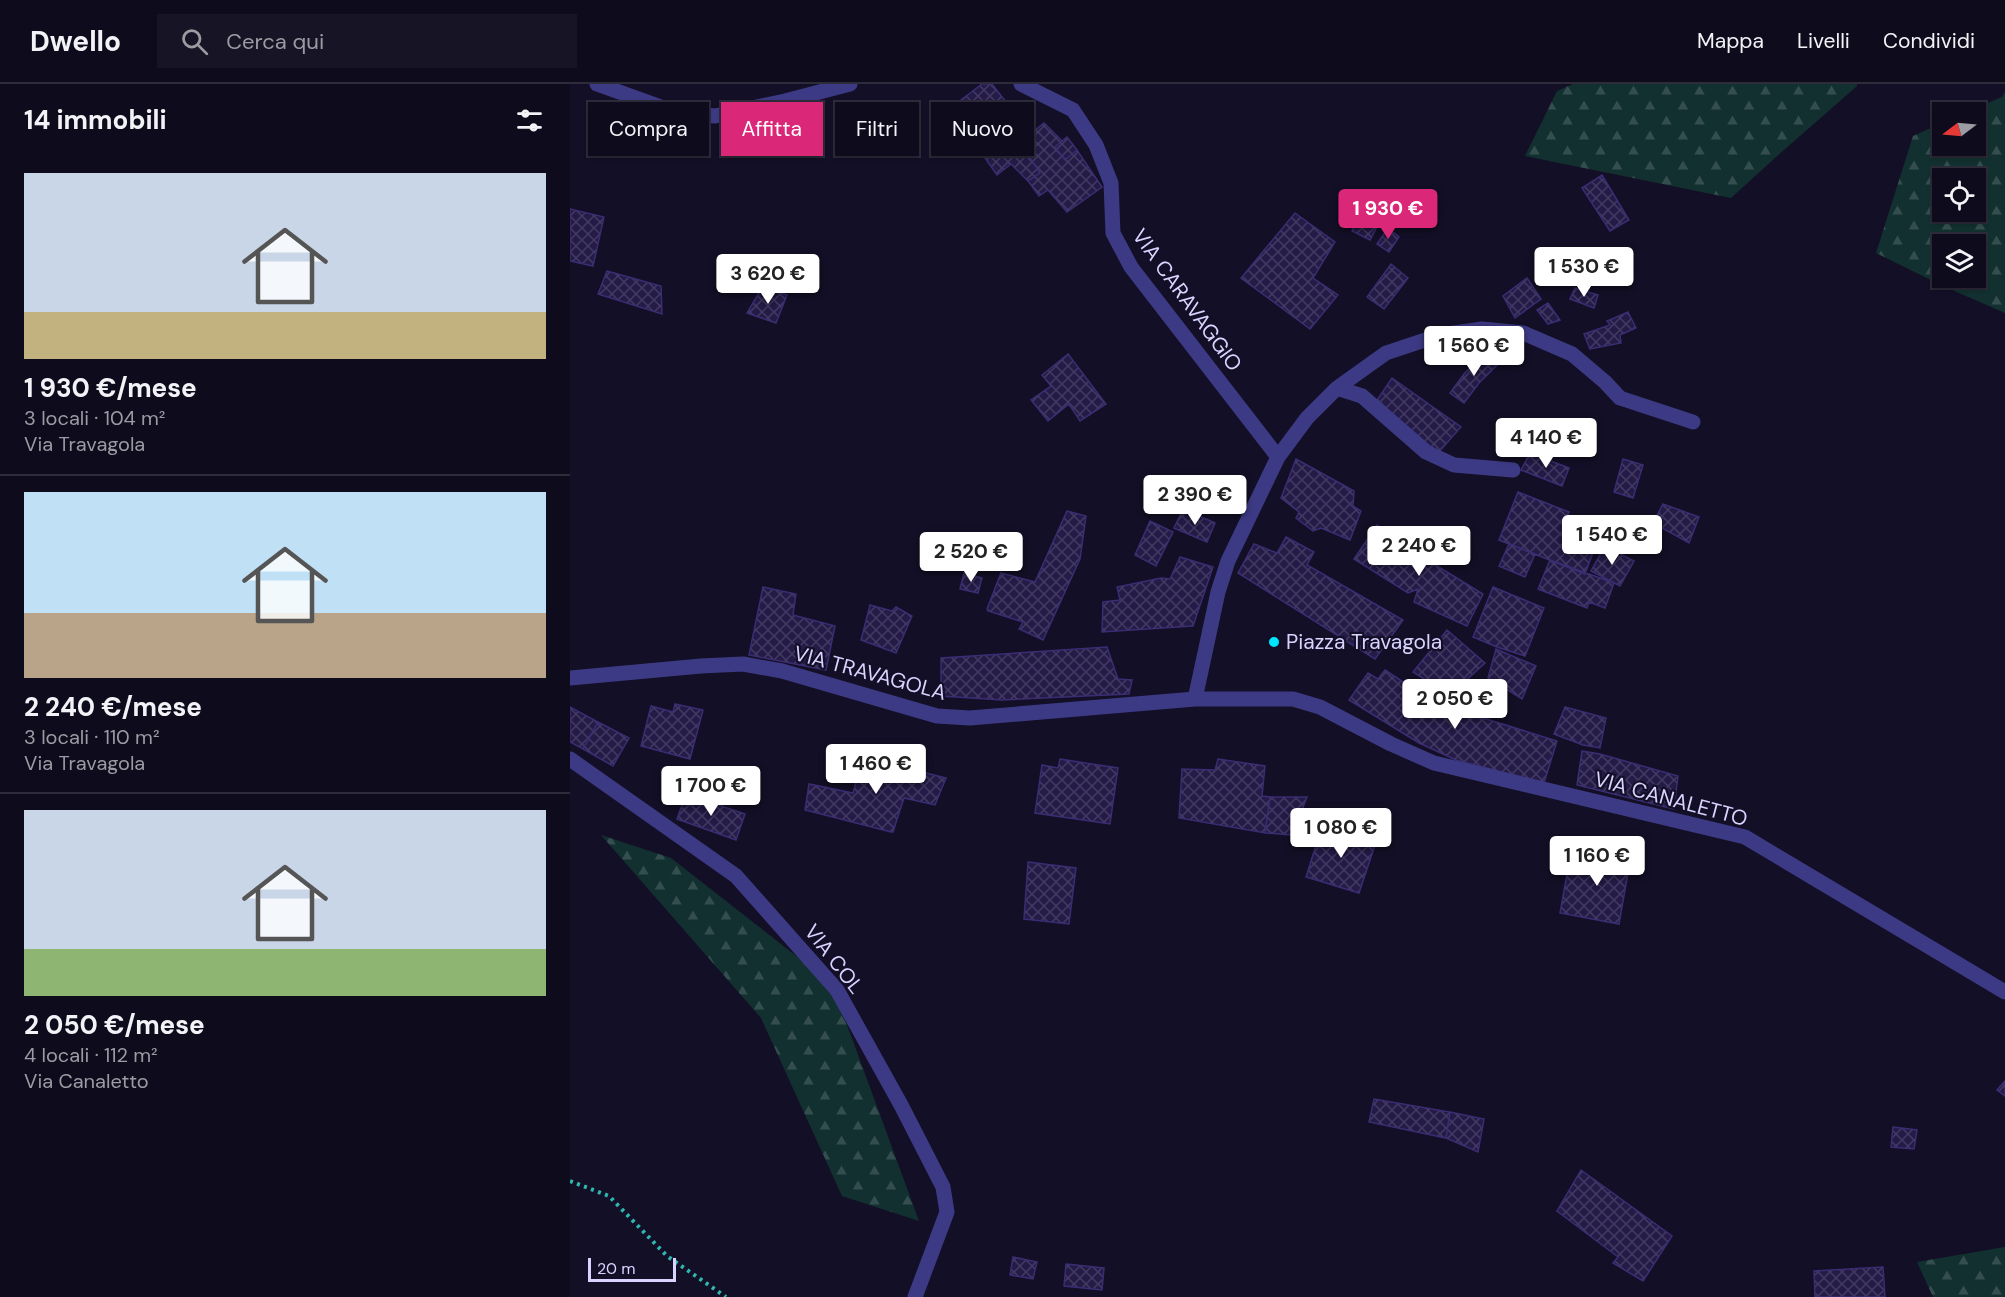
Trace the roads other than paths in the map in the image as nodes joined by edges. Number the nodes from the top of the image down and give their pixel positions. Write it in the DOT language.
graph roads {
  1 [pos="597,84"];
  2 [pos="850,84"];
  3 [pos="1021,84"];
  4 [pos="1337,388"];
  5 [pos="1693,422"];
  6 [pos="1278,457"];
  7 [pos="1513,470"];
  8 [pos="570,678"];
  9 [pos="1195,699"];
  10 [pos="570,759"];
  11 [pos="1434,763"];
  12 [pos="2005,992"];
  13 [pos="915,1297"];
  1 -- 2 [label="street"];
  3 -- 6 [label="street, VIA CARAVAGGIO"];
  4 -- 5 [label="street"];
  4 -- 6 [label="street"];
  4 -- 7 [label="street"];
  6 -- 9 [label="street"];
  8 -- 9 [label="street, VIA TRAVAGOLA"];
  9 -- 11 [label="street, VIA TRAVAGOLA"];
  10 -- 13 [label="street, VIA COL"];
  11 -- 12 [label="street, VIA CANALETTO"];
}
